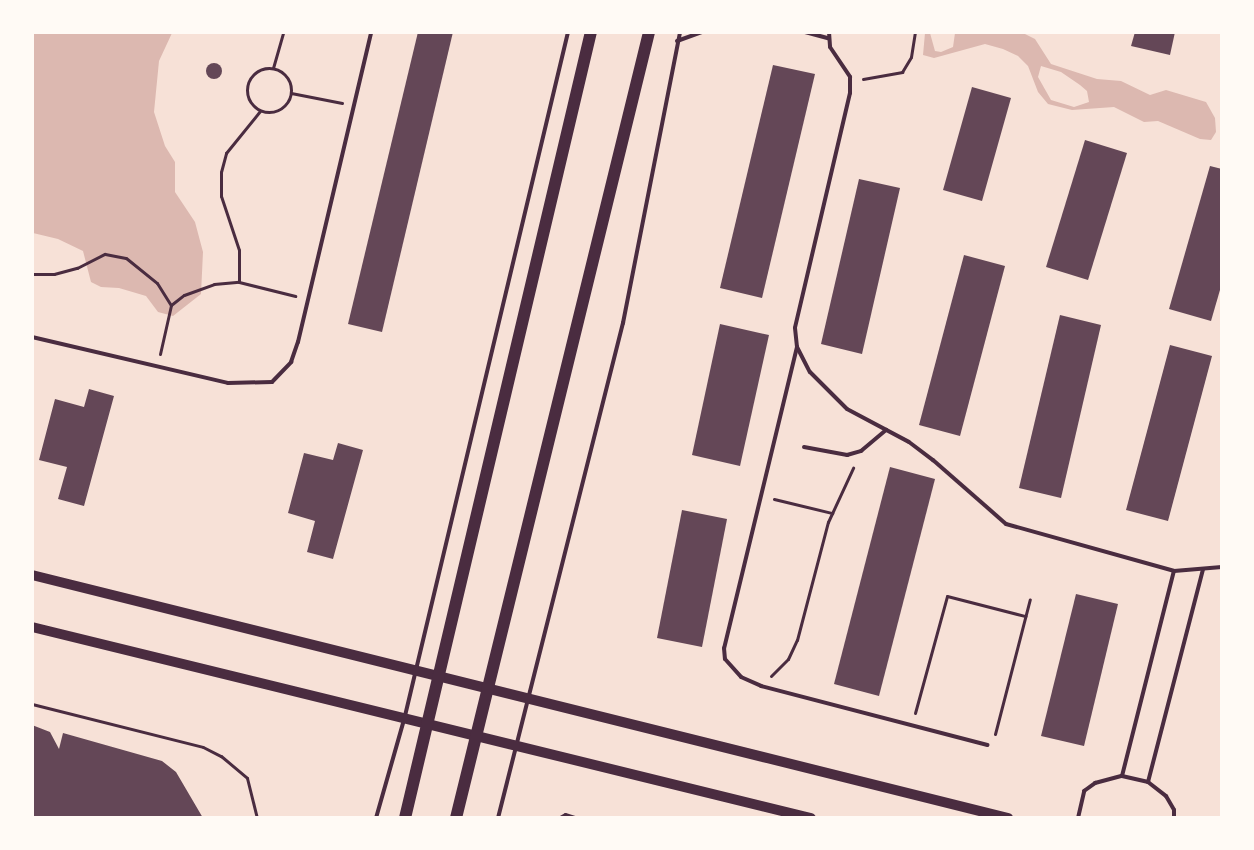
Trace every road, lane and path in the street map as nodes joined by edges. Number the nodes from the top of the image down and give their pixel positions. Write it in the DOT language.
graph roads {
  1 [pos="283,32"];
  2 [pos="371,32"];
  3 [pos="568,32"];
  4 [pos="591,32"];
  5 [pos="649,32"];
  6 [pos="680,32"];
  7 [pos="702,32"];
  8 [pos="805,32"];
  9 [pos="829,32"];
  10 [pos="915,32"];
  11 [pos="828,38"];
  12 [pos="677,41"];
  13 [pos="273,68"];
  14 [pos="850,77"];
  15 [pos="291,93"];
  16 [pos="354,106"];
  17 [pos="260,111"];
  18 [pos="32,274"];
  19 [pos="240,282"];
  20 [pos="308,299"];
  21 [pos="171,305"];
  22 [pos="32,337"];
  23 [pos="797,347"];
  24 [pos="157,366"];
  25 [pos="886,430"];
  26 [pos="804,447"];
  27 [pos="862,452"];
  28 [pos="761,496"];
  29 [pos="832,513"];
  30 [pos="1222,567"];
  31 [pos="1174,570"];
  32 [pos="1203,570"];
  33 [pos="32,575"];
  34 [pos="1030,599"];
  35 [pos="1025,616"];
  36 [pos="32,627"];
  37 [pos="416,669"];
  38 [pos="439,675"];
  39 [pos="489,686"];
  40 [pos="761,686"];
  41 [pos="528,696"];
  42 [pos="32,704"];
  43 [pos="404,720"];
  44 [pos="428,725"];
  45 [pos="912,726"];
  46 [pos="476,737"];
  47 [pos="987,745"];
  48 [pos="516,746"];
  49 [pos="1122,776"];
  50 [pos="1148,782"];
  51 [pos="257,818"];
  52 [pos="376,818"];
  53 [pos="406,818"];
  54 [pos="456,818"];
  55 [pos="498,818"];
  56 [pos="558,818"];
  57 [pos="578,818"];
  58 [pos="811,818"];
  59 [pos="1008,818"];
  60 [pos="1078,818"];
  61 [pos="1174,818"];
  1 -- 13 [label="path"];
  2 -- 16 [label="lane"];
  3 -- 37 [label="lane"];
  4 -- 38 [label="main road"];
  5 -- 39 [label="main road"];
  6 -- 12 [label="lane"];
  7 -- 12 [label="lane"];
  8 -- 11 [label="lane"];
  9 -- 11 [label="lane"];
  10 -- 14 [label="path"];
  11 -- 14 [label="lane"];
  12 -- 41 [label="lane"];
  13 -- 15 [label="path"];
  13 -- 17 [label="path"];
  14 -- 23 [label="lane"];
  15 -- 16 [label="path"];
  15 -- 17 [label="path"];
  16 -- 20 [label="lane"];
  17 -- 19 [label="path"];
  18 -- 21 [label="path"];
  19 -- 20 [label="path"];
  19 -- 21 [label="path"];
  20 -- 24 [label="lane"];
  21 -- 24 [label="path"];
  22 -- 24 [label="lane"];
  23 -- 25 [label="lane"];
  23 -- 28 [label="lane"];
  25 -- 27 [label="lane"];
  25 -- 31 [label="lane"];
  26 -- 27 [label="lane"];
  27 -- 29 [label="path"];
  28 -- 29 [label="path"];
  28 -- 40 [label="lane"];
  29 -- 40 [label="path"];
  30 -- 32 [label="lane"];
  31 -- 32 [label="lane"];
  31 -- 49 [label="lane"];
  32 -- 50 [label="lane"];
  33 -- 37 [label="main road"];
  34 -- 35 [label="path"];
  35 -- 45 [label="path"];
  35 -- 47 [label="path"];
  36 -- 43 [label="main road"];
  37 -- 38 [label="main road"];
  37 -- 43 [label="lane"];
  38 -- 39 [label="main road"];
  38 -- 44 [label="main road"];
  39 -- 41 [label="main road"];
  39 -- 46 [label="main road"];
  40 -- 45 [label="lane"];
  41 -- 48 [label="lane"];
  41 -- 59 [label="main road"];
  42 -- 51 [label="path"];
  43 -- 44 [label="main road"];
  43 -- 52 [label="lane"];
  44 -- 46 [label="main road"];
  44 -- 53 [label="main road"];
  45 -- 47 [label="lane"];
  46 -- 48 [label="main road"];
  46 -- 54 [label="main road"];
  48 -- 55 [label="lane"];
  48 -- 58 [label="main road"];
  49 -- 50 [label="lane"];
  49 -- 60 [label="lane"];
  50 -- 61 [label="lane"];
  56 -- 57 [label="path"];
}
